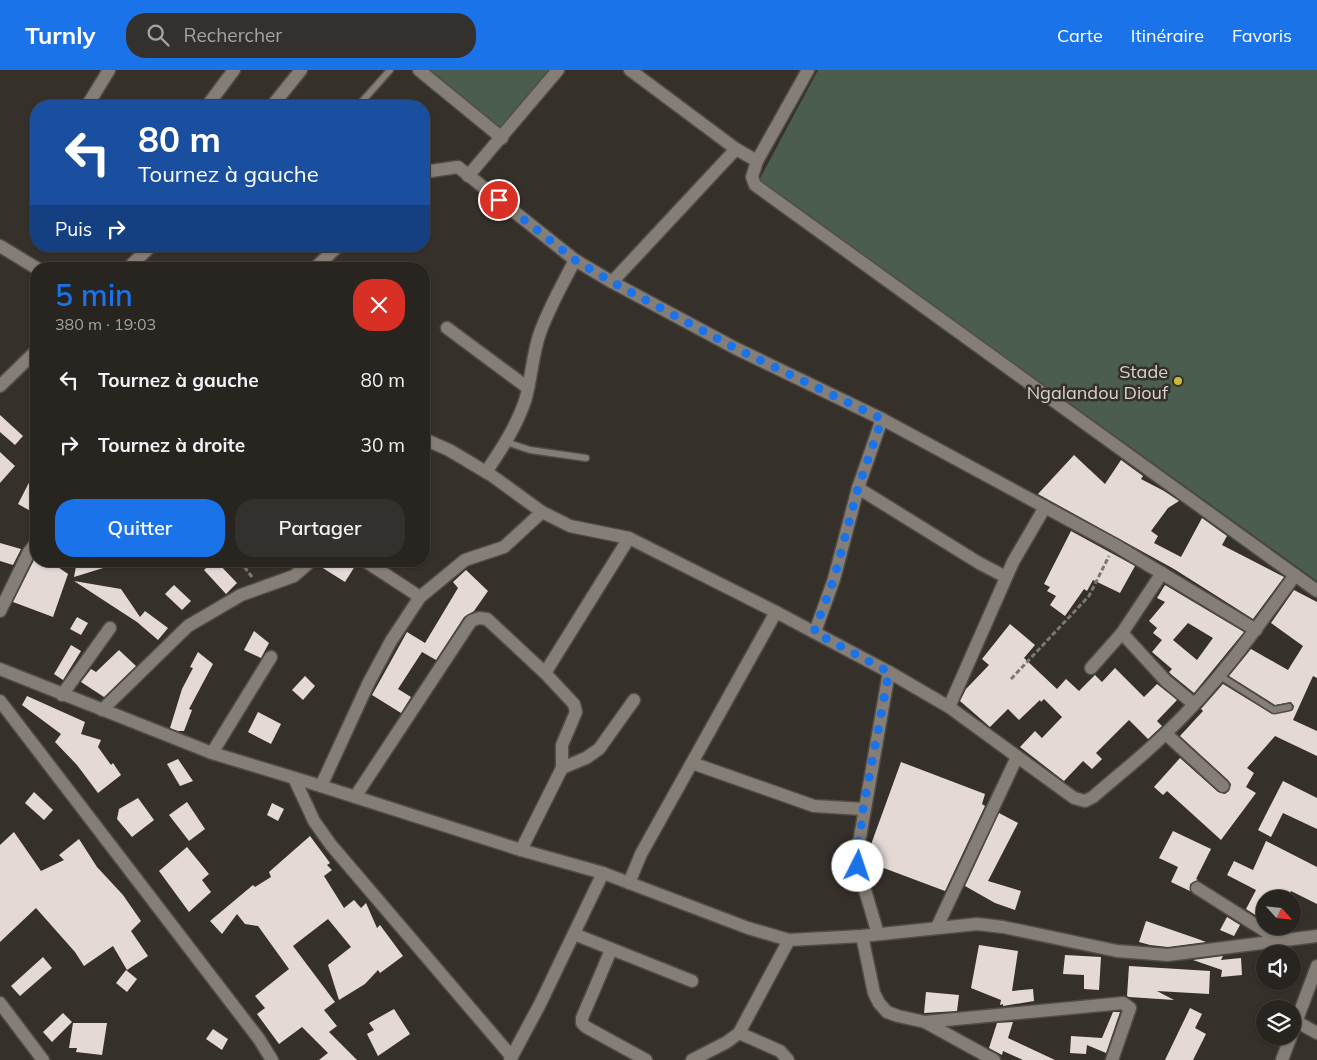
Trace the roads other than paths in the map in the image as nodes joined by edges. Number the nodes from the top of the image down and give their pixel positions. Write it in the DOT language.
graph roads {
  1 [pos="234,70"];
  2 [pos="301,70"];
  3 [pos="390,70"];
  4 [pos="419,70"];
  5 [pos="558,70"];
  6 [pos="630,70"];
  7 [pos="807,70"];
  8 [pos="102,72"];
  9 [pos="90,100"];
  10 [pos="212,100"];
  11 [pos="277,100"];
  12 [pos="363,100"];
  13 [pos="502,138"];
  14 [pos="736,149"];
  15 [pos="757,161"];
  16 [pos="430,171"];
  17 [pos="468,176"];
  18 [pos="0,246"];
  19 [pos="146,252"];
  20 [pos="332,252"];
  21 [pos="575,260"];
  22 [pos="135,262"];
  23 [pos="321,262"];
  24 [pos="30,264"];
  25 [pos="612,282"];
  26 [pos="447,328"];
  27 [pos="30,357"];
  28 [pos="0,386"];
  29 [pos="528,388"];
  30 [pos="882,419"];
  31 [pos="430,441"];
  32 [pos="506,442"];
  33 [pos="586,458"];
  34 [pos="486,472"];
  35 [pos="858,488"];
  36 [pos="1045,507"];
  37 [pos="542,512"];
  38 [pos="629,538"];
  39 [pos="30,551"];
  40 [pos="304,567"];
  41 [pos="374,567"];
  42 [pos="1162,573"];
  43 [pos="1295,575"];
  44 [pos="1006,577"];
  45 [pos="1317,591"];
  46 [pos="420,597"];
  47 [pos="0,611"];
  48 [pos="776,612"];
  49 [pos="110,628"];
  50 [pos="1256,630"];
  51 [pos="814,632"];
  52 [pos="1122,633"];
  53 [pos="271,658"];
  54 [pos="1091,668"];
  55 [pos="0,669"];
  56 [pos="889,672"];
  57 [pos="545,673"];
  58 [pos="1220,676"];
  59 [pos="62,695"];
  60 [pos="634,700"];
  61 [pos="0,701"];
  62 [pos="1194,704"];
  63 [pos="950,707"];
  64 [pos="1289,708"];
  65 [pos="102,710"];
  66 [pos="1166,734"];
  67 [pos="212,753"];
  68 [pos="1017,758"];
  69 [pos="692,763"];
  70 [pos="562,768"];
  71 [pos="294,778"];
  72 [pos="321,786"];
  73 [pos="1223,786"];
  74 [pos="354,797"];
  75 [pos="863,809"];
  76 [pos="521,850"];
  77 [pos="602,874"];
  78 [pos="629,882"];
  79 [pos="1197,888"];
  80 [pos="937,926"];
  81 [pos="574,934"];
  82 [pos="878,934"];
  83 [pos="862,936"];
  84 [pos="1317,936"];
  85 [pos="789,940"];
  86 [pos="1281,941"];
  87 [pos="611,950"];
  88 [pos="1317,966"];
  89 [pos="692,981"];
  90 [pos="0,1003"];
  91 [pos="1301,1009"];
  92 [pos="924,1022"];
  93 [pos="1301,1031"];
  94 [pos="1317,1032"];
  95 [pos="739,1033"];
  96 [pos="1288,1045"];
  97 [pos="630,1056"];
  98 [pos="511,1058"];
  99 [pos="44,1060"];
  100 [pos="272,1060"];
  101 [pos="646,1060"];
  102 [pos="692,1060"];
  103 [pos="788,1060"];
  104 [pos="992,1060"];
  105 [pos="1112,1060"];
  106 [pos="1282,1060"];
  1 -- 10 [label="street"];
  2 -- 11 [label="street"];
  3 -- 12 [label="lane"];
  4 -- 13 [label="street"];
  5 -- 13 [label="street"];
  6 -- 14 [label="street"];
  7 -- 15 [label="street"];
  8 -- 9 [label="street"];
  13 -- 17 [label="street"];
  14 -- 15 [label="street"];
  14 -- 25 [label="street"];
  15 -- 43 [label="street"];
  16 -- 17 [label="street"];
  17 -- 21 [label="street"];
  18 -- 24 [label="street"];
  19 -- 22 [label="street"];
  20 -- 23 [label="street"];
  21 -- 25 [label="street"];
  21 -- 29 [label="street"];
  25 -- 30 [label="street"];
  26 -- 29 [label="street"];
  27 -- 28 [label="street"];
  29 -- 32 [label="street"];
  30 -- 35 [label="street"];
  30 -- 36 [label="street"];
  31 -- 34 [label="street"];
  32 -- 33 [label="lane"];
  32 -- 34 [label="street"];
  34 -- 37 [label="street"];
  35 -- 44 [label="street"];
  35 -- 51 [label="street"];
  36 -- 42 [label="street"];
  36 -- 44 [label="street"];
  37 -- 38 [label="street"];
  37 -- 46 [label="street"];
  38 -- 48 [label="street"];
  38 -- 57 [label="street"];
  39 -- 47 [label="street"];
  40 -- 65 [label="street"];
  41 -- 46 [label="street"];
  42 -- 50 [label="street"];
  42 -- 52 [label="street"];
  43 -- 45 [label="street"];
  43 -- 50 [label="street"];
  44 -- 63 [label="street"];
  46 -- 72 [label="street"];
  48 -- 51 [label="street"];
  48 -- 69 [label="street"];
  49 -- 59 [label="street"];
  50 -- 58 [label="street"];
  51 -- 56 [label="street"];
  52 -- 54 [label="street"];
  52 -- 62 [label="street"];
  53 -- 67 [label="street"];
  55 -- 59 [label="street"];
  56 -- 63 [label="street"];
  56 -- 75 [label="street"];
  57 -- 70 [label="street"];
  57 -- 74 [label="street"];
  58 -- 62 [label="street"];
  58 -- 64 [label="lane"];
  59 -- 65 [label="street"];
  60 -- 70 [label="street"];
  61 -- 100 [label="street"];
  62 -- 66 [label="street"];
  63 -- 68 [label="street"];
  65 -- 67 [label="street"];
  66 -- 68 [label="street"];
  66 -- 73 [label="street"];
  67 -- 71 [label="street"];
  68 -- 80 [label="street"];
  69 -- 75 [label="street"];
  69 -- 78 [label="street"];
  70 -- 76 [label="street"];
  71 -- 72 [label="street"];
  71 -- 98 [label="street"];
  72 -- 74 [label="street"];
  74 -- 76 [label="street"];
  75 -- 82 [label="street"];
  76 -- 77 [label="street"];
  77 -- 78 [label="street"];
  77 -- 81 [label="street"];
  78 -- 85 [label="street"];
  79 -- 86 [label="street"];
  80 -- 82 [label="street"];
  80 -- 86 [label="street"];
  81 -- 87 [label="street"];
  81 -- 98 [label="street"];
  82 -- 83 [label="street"];
  83 -- 85 [label="street"];
  83 -- 92 [label="street"];
  84 -- 86 [label="street"];
  85 -- 95 [label="street"];
  87 -- 89 [label="street"];
  87 -- 97 [label="street"];
  88 -- 91 [label="street"];
  90 -- 99 [label="street"];
  92 -- 104 [label="street"];
  92 -- 105 [label="street"];
  93 -- 94 [label="street"];
  95 -- 102 [label="street"];
  95 -- 103 [label="street"];
  96 -- 106 [label="street"];
  97 -- 101 [label="street"];
}
